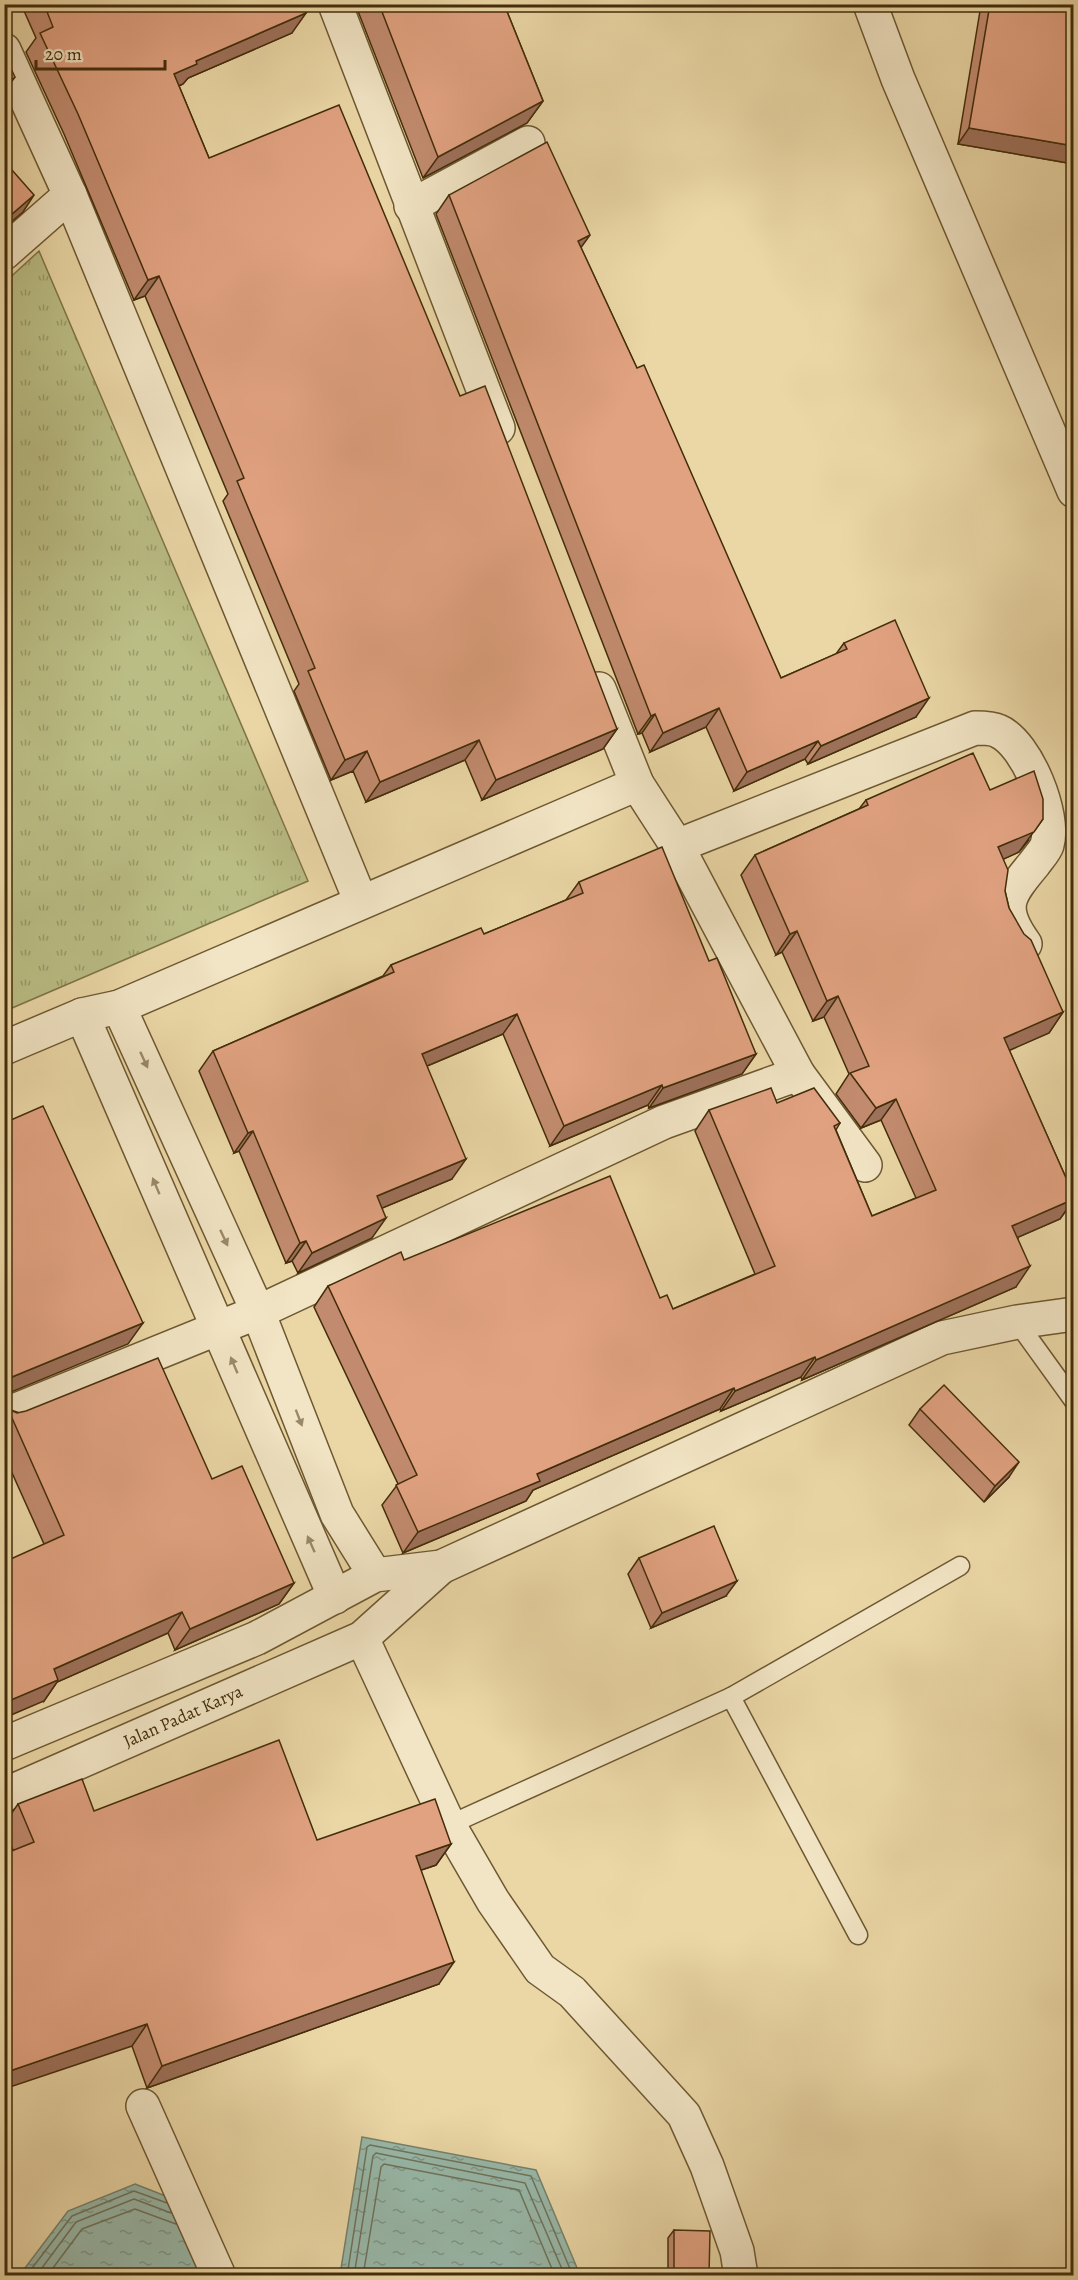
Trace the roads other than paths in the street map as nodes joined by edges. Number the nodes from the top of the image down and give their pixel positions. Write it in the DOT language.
graph roads {
  1 [pos="335,4"];
  2 [pos="870,4"];
  3 [pos="4,50"];
  4 [pos="528,143"];
  5 [pos="70,195"];
  6 [pos="411,206"];
  7 [pos="4,253"];
  8 [pos="507,451"];
  9 [pos="1074,491"];
  10 [pos="589,662"];
  11 [pos="637,784"];
  12 [pos="677,846"];
  13 [pos="361,902"];
  14 [pos="1025,944"];
  15 [pos="119,1007"];
  16 [pos="82,1015"];
  17 [pos="4,1048"];
  18 [pos="798,1074"];
  19 [pos="864,1165"];
  20 [pos="258,1312"];
  21 [pos="1074,1314"];
  22 [pos="1017,1322"];
  23 [pos="218,1327"];
  24 [pos="1074,1401"];
  25 [pos="4,1415"];
  26 [pos="960,1566"];
  27 [pos="441,1567"];
  28 [pos="375,1575"];
  29 [pos="335,1597"];
  30 [pos="362,1638"];
  31 [pos="731,1697"];
  32 [pos="4,1744"];
  33 [pos="4,1795"];
  34 [pos="449,1825"];
  35 [pos="858,1935"];
  36 [pos="143,2106"];
  37 [pos="219,2276"];
  38 [pos="741,2276"];
  1 -- 6 [label="street"];
  2 -- 9 [label="street"];
  3 -- 5 [label="street"];
  4 -- 6 [label="street"];
  5 -- 7 [label="street"];
  5 -- 13 [label="street"];
  6 -- 8 [label="street"];
  10 -- 11 [label="street"];
  11 -- 12 [label="street"];
  11 -- 13 [label="street"];
  12 -- 14 [label="street"];
  12 -- 18 [label="street"];
  13 -- 15 [label="street"];
  15 -- 16 [label="street"];
  15 -- 20 [label="street, one-way"];
  16 -- 17 [label="street"];
  23 -- 16 [label="street, one-way"];
  18 -- 19 [label="street"];
  18 -- 20 [label="street"];
  20 -- 23 [label="street"];
  20 -- 28 [label="street, one-way"];
  21 -- 22 [label="street"];
  22 -- 24 [label="lane"];
  22 -- 27 [label="street"];
  23 -- 25 [label="street"];
  29 -- 23 [label="street, one-way"];
  26 -- 31 [label="lane"];
  27 -- 28 [label="street"];
  27 -- 30 [label="street, Jalan Padat Karya"];
  28 -- 29 [label="street"];
  29 -- 32 [label="street"];
  30 -- 33 [label="street, Jalan Padat Karya"];
  30 -- 34 [label="street"];
  31 -- 34 [label="lane"];
  31 -- 35 [label="lane"];
  34 -- 38 [label="street"];
  36 -- 37 [label="street"];
}
